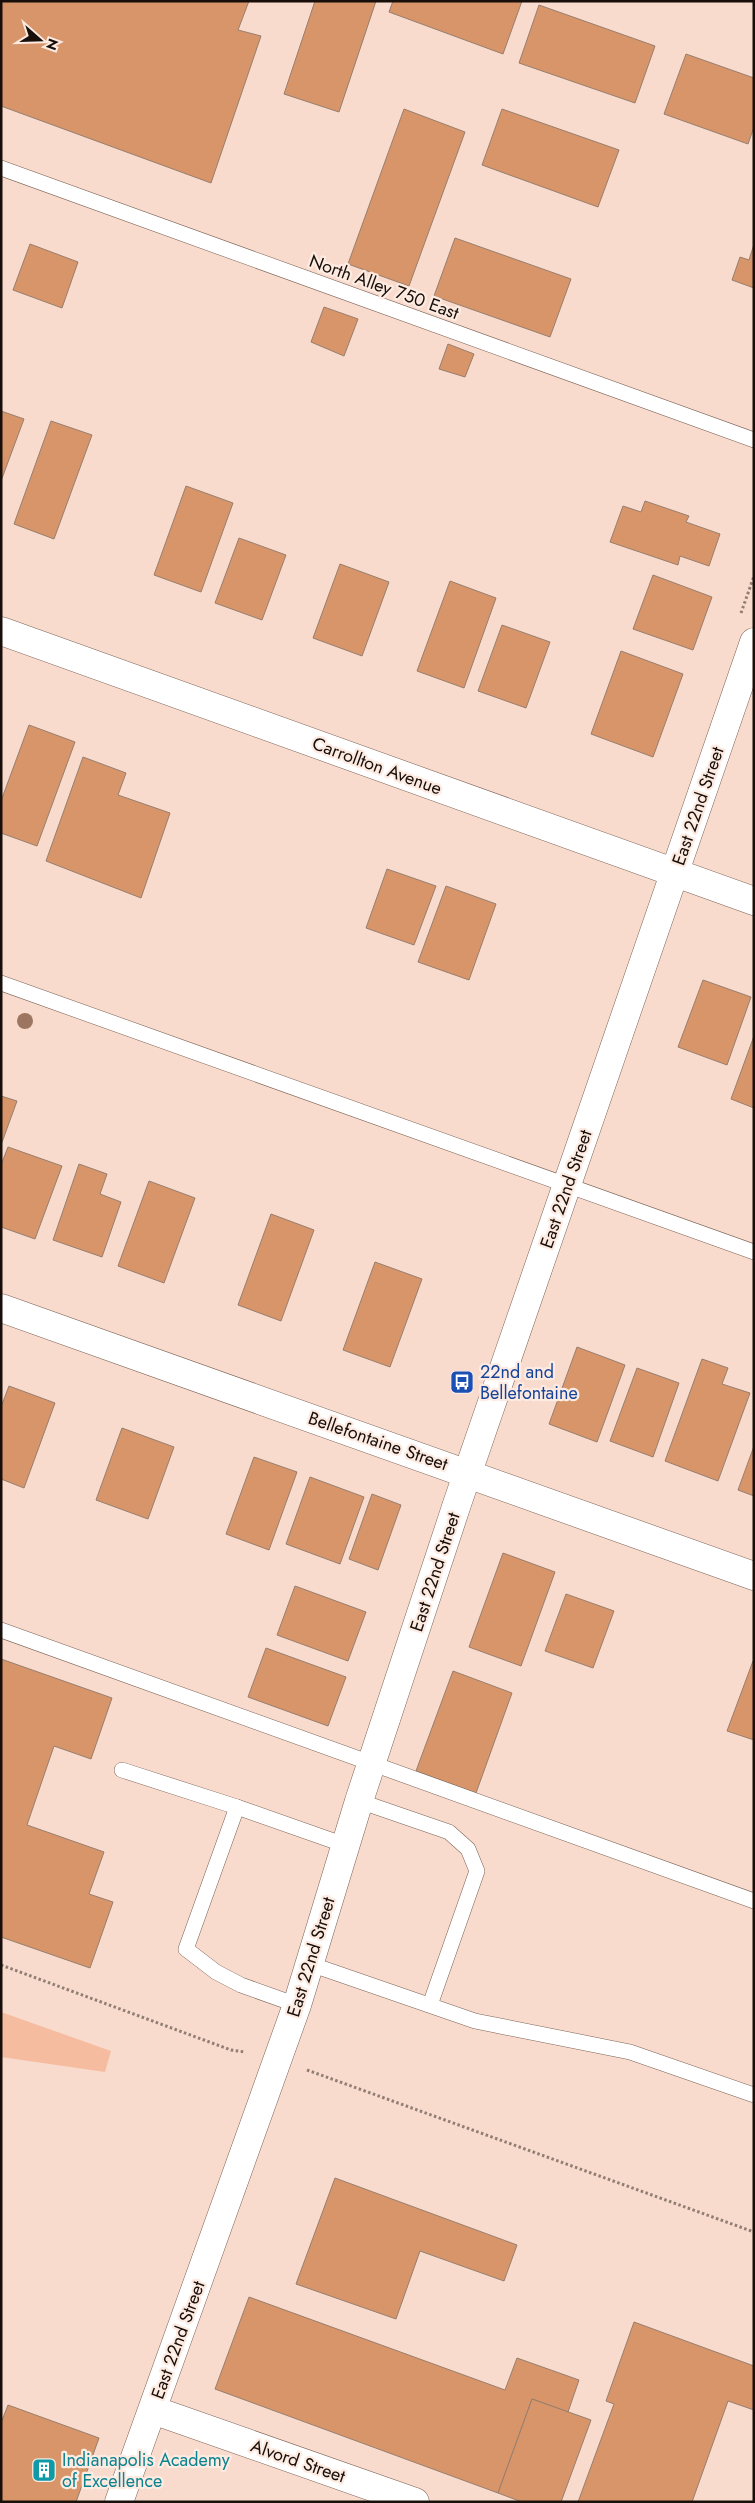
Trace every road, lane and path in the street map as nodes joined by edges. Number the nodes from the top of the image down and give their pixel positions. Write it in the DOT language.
graph roads {
  1 [pos="1,168"];
  2 [pos="754,440"];
  3 [pos="1,631"];
  4 [pos="754,642"];
  5 [pos="675,873"];
  6 [pos="754,901"];
  7 [pos="1,983"];
  8 [pos="568,1185"];
  9 [pos="754,1252"];
  10 [pos="1,1308"];
  11 [pos="468,1473"];
  12 [pos="754,1576"];
  13 [pos="1,1630"];
  14 [pos="371,1763"];
  15 [pos="122,1770"];
  16 [pos="359,1801"];
  17 [pos="237,1807"];
  18 [pos="345,1845"];
  19 [pos="754,1901"];
  20 [pos="310,1964"];
  21 [pos="1,1965"];
  22 [pos="297,2005"];
  23 [pos="430,2005"];
  24 [pos="231,2050"];
  25 [pos="303,2068"];
  26 [pos="754,2095"];
  27 [pos="754,2232"];
  28 [pos="153,2410"];
  29 [pos="119,2502"];
  30 [pos="415,2502"];
  1 -- 2 [label="lane, North Alley 750 East"];
  3 -- 5 [label="main road, Carrollton Avenue"];
  4 -- 5 [label="main road, East 22nd Street"];
  5 -- 6 [label="main road, Carrollton Avenue"];
  5 -- 8 [label="main road, East 22nd Street"];
  7 -- 8 [label="lane"];
  8 -- 9 [label="lane"];
  8 -- 11 [label="main road, East 22nd Street"];
  10 -- 11 [label="main road, Bellefontaine Street"];
  11 -- 12 [label="main road, Bellefontaine Street"];
  11 -- 14 [label="main road, East 22nd Street"];
  13 -- 14 [label="lane"];
  14 -- 16 [label="main road, East 22nd Street"];
  14 -- 19 [label="lane"];
  15 -- 17 [label="lane"];
  16 -- 18 [label="main road, East 22nd Street"];
  16 -- 23 [label="lane"];
  17 -- 18 [label="lane"];
  17 -- 22 [label="lane"];
  18 -- 20 [label="main road, East 22nd Street"];
  20 -- 22 [label="main road, East 22nd Street"];
  20 -- 23 [label="lane"];
  21 -- 24 [label="path"];
  22 -- 28 [label="main road, East 22nd Street"];
  23 -- 26 [label="lane"];
  25 -- 27 [label="path"];
  28 -- 29 [label="main road, East 22nd Street"];
  28 -- 30 [label="main road, Alvord Street"];
}
